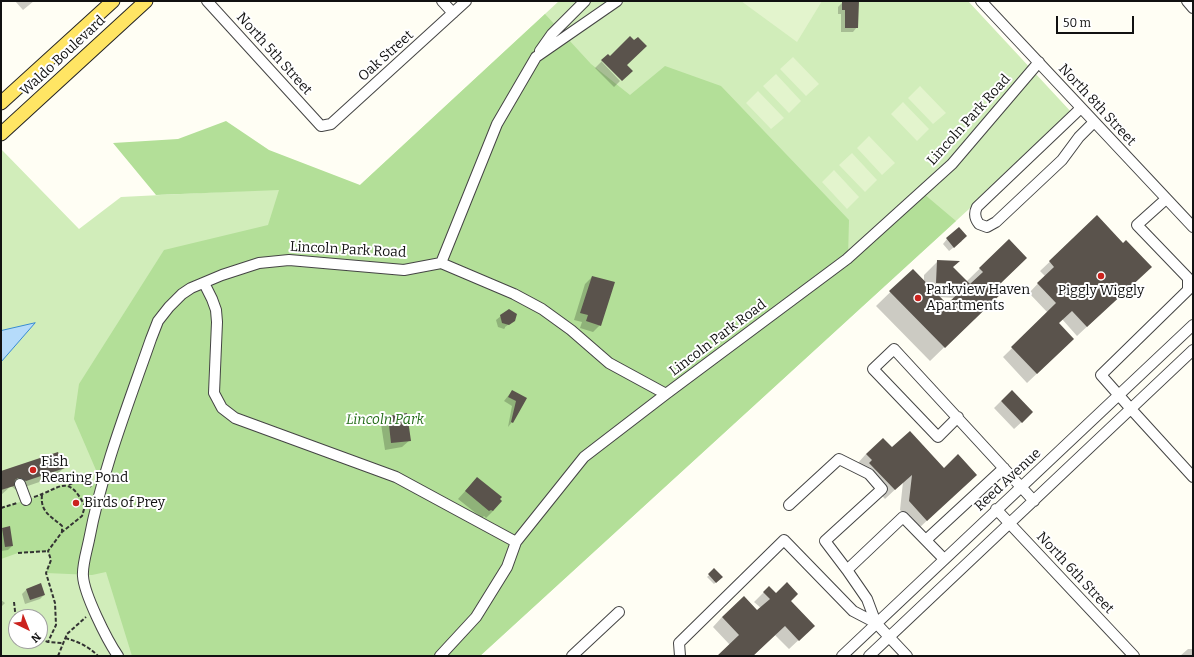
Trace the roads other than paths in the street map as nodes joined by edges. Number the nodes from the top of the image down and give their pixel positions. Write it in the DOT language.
graph roads {
  1 [pos="113,1"];
  2 [pos="146,1"];
  3 [pos="207,1"];
  4 [pos="442,1"];
  5 [pos="466,1"];
  6 [pos="585,1"];
  7 [pos="617,1"];
  8 [pos="981,1"];
  9 [pos="1186,1"];
  10 [pos="1193,8"];
  11 [pos="453,14"];
  12 [pos="536,57"];
  13 [pos="1038,62"];
  14 [pos="1,103"];
  15 [pos="1081,108"];
  16 [pos="1094,122"];
  17 [pos="321,126"];
  18 [pos="1,134"];
  19 [pos="1166,199"];
  20 [pos="1193,227"];
  21 [pos="441,263"];
  22 [pos="204,283"];
  23 [pos="1193,325"];
  24 [pos="1192,353"];
  25 [pos="666,394"];
  26 [pos="1118,396"];
  27 [pos="1131,409"];
  28 [pos="958,417"];
  29 [pos="1004,468"];
  30 [pos="1193,477"];
  31 [pos="20,484"];
  32 [pos="1021,486"];
  33 [pos="26,500"];
  34 [pos="1034,501"];
  35 [pos="789,505"];
  36 [pos="996,510"];
  37 [pos="1010,524"];
  38 [pos="926,540"];
  39 [pos="516,542"];
  40 [pos="944,558"];
  41 [pos="847,570"];
  42 [pos="619,612"];
  43 [pos="876,623"];
  44 [pos="889,637"];
  45 [pos="118,656"];
  46 [pos="440,656"];
  47 [pos="572,656"];
  48 [pos="680,656"];
  49 [pos="842,656"];
  50 [pos="869,656"];
  51 [pos="907,656"];
  52 [pos="1134,656"];
  1 -- 14 [label="main road, Waldo Boulevard"];
  2 -- 18 [label="main road, Waldo Boulevard"];
  3 -- 17 [label="street, North 5th Street"];
  4 -- 11 [label="street"];
  5 -- 11 [label="street, Oak Street"];
  6 -- 12 [label="street"];
  7 -- 12 [label="street"];
  8 -- 13 [label="street, North 8th Street"];
  9 -- 10 [label="street"];
  11 -- 17 [label="street, Oak Street"];
  12 -- 21 [label="street"];
  13 -- 15 [label="street, North 8th Street"];
  13 -- 25 [label="street, Lincoln Park Road"];
  15 -- 16 [label="street, North 8th Street"];
  15 -- 16 [label="street"];
  16 -- 19 [label="street, North 8th Street"];
  19 -- 20 [label="street, North 8th Street"];
  19 -- 26 [label="street"];
  21 -- 22 [label="street, Lincoln Park Road"];
  21 -- 25 [label="street"];
  22 -- 39 [label="street"];
  22 -- 45 [label="street, Lincoln Park Road"];
  23 -- 26 [label="street, Reed Avenue"];
  24 -- 27 [label="street"];
  25 -- 39 [label="street, Lincoln Park Road"];
  26 -- 27 [label="street"];
  26 -- 32 [label="street, Reed Avenue"];
  27 -- 30 [label="street"];
  27 -- 34 [label="street"];
  28 -- 28 [label="street"];
  28 -- 29 [label="street"];
  29 -- 32 [label="street"];
  29 -- 38 [label="street"];
  31 -- 33 [label="street"];
  32 -- 34 [label="street"];
  32 -- 36 [label="street, Reed Avenue"];
  34 -- 37 [label="street"];
  35 -- 41 [label="street"];
  36 -- 37 [label="street, North 6th Street"];
  36 -- 40 [label="street, Reed Avenue"];
  37 -- 44 [label="street"];
  37 -- 52 [label="street, North 6th Street"];
  38 -- 40 [label="street"];
  38 -- 41 [label="street"];
  39 -- 46 [label="street, Lincoln Park Road"];
  40 -- 43 [label="street, Reed Avenue"];
  41 -- 43 [label="street"];
  42 -- 47 [label="street"];
  43 -- 44 [label="street"];
  43 -- 48 [label="street"];
  43 -- 49 [label="street, Reed Avenue"];
  44 -- 50 [label="street"];
  44 -- 51 [label="street"];
}
